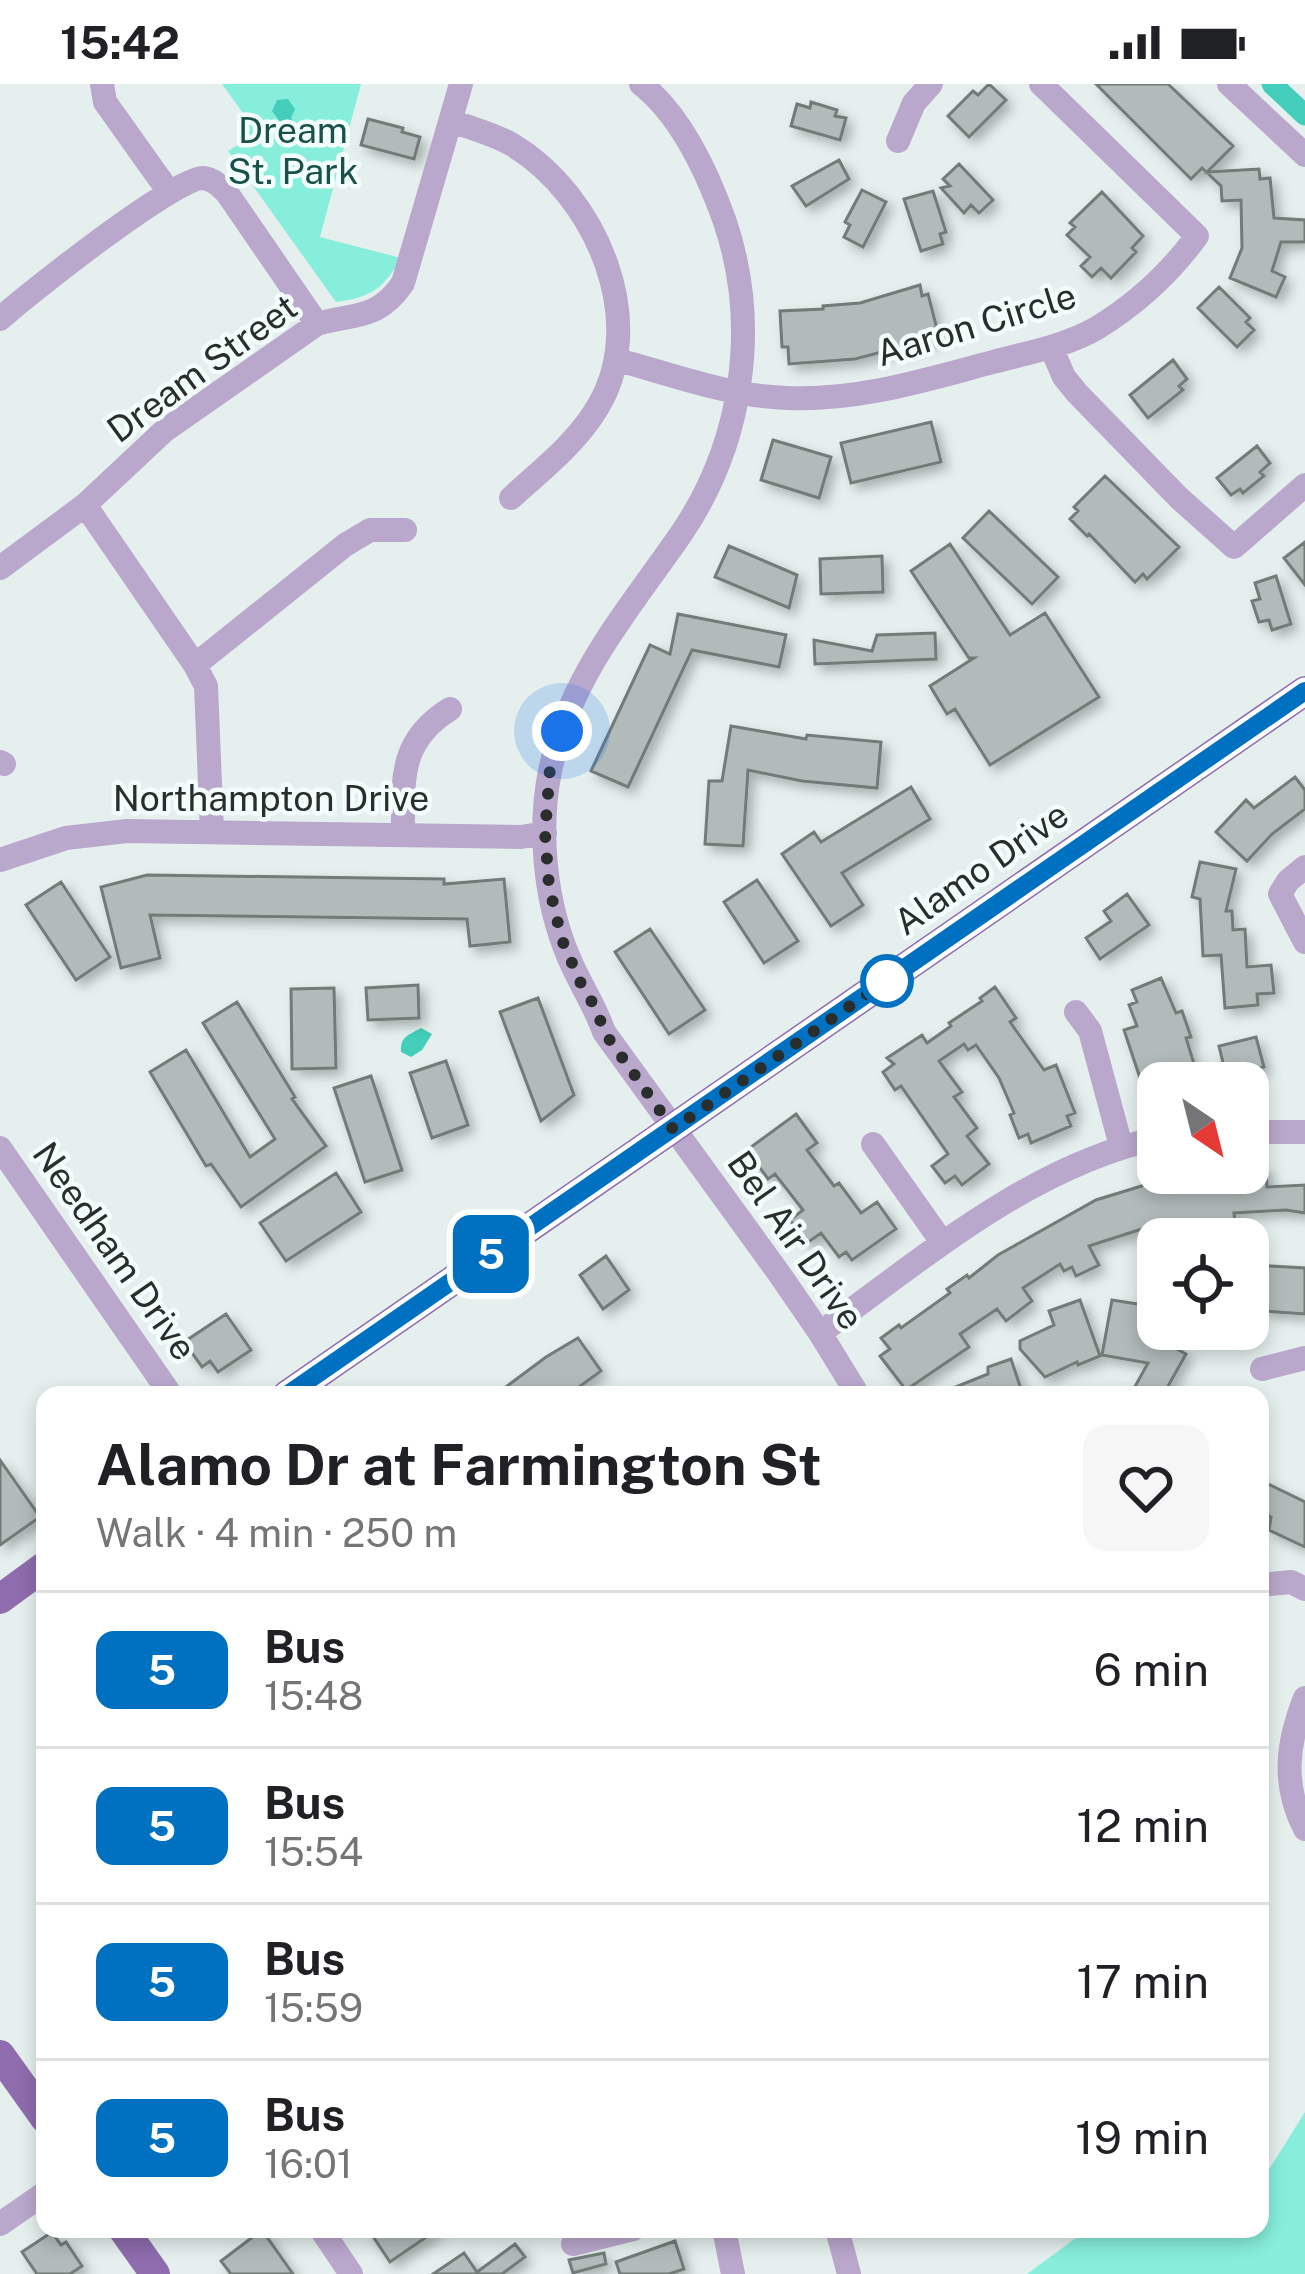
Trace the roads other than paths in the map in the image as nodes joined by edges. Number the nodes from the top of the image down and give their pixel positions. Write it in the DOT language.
graph roads {
  1 [pos="102,84"];
  2 [pos="461,84"];
  3 [pos="931,84"];
  4 [pos="1041,84"];
  5 [pos="1229,84"];
  6 [pos="649,86"];
  7 [pos="451,121"];
  8 [pos="898,141"];
  9 [pos="1305,155"];
  10 [pos="169,192"];
  11 [pos="3,308"];
  12 [pos="317,324"];
  13 [pos="1051,347"];
  14 [pos="618,360"];
  15 [pos="739,393"];
  16 [pos="1305,485"];
  17 [pos="511,498"];
  18 [pos="85,505"];
  19 [pos="405,530"];
  20 [pos="0,568"];
  21 [pos="196,664"];
  22 [pos="1305,692"];
  23 [pos="450,709"];
  24 [pos="212,832"];
  25 [pos="545,833"];
  26 [pos="403,834"];
  27 [pos="0,860"];
  28 [pos="1305,866"];
  29 [pos="1305,942"];
  30 [pos="1076,1012"];
  31 [pos="1305,1107"];
  32 [pos="673,1129"];
  33 [pos="1269,1132"];
  34 [pos="1305,1132"];
  35 [pos="1137,1143"];
  36 [pos="874,1144"];
  37 [pos="1121,1146"];
  38 [pos="0,1148"];
  39 [pos="942,1242"];
  40 [pos="820,1333"];
  41 [pos="1305,1358"];
  42 [pos="1262,1369"];
  43 [pos="165,1386"];
  44 [pos="300,1386"];
  45 [pos="852,1386"];
  46 [pos="36,1573"];
  47 [pos="1269,1584"];
  48 [pos="1305,1589"];
  49 [pos="0,1599"];
  50 [pos="1305,1698"];
  51 [pos="1305,1829"];
  52 [pos="2,2063"];
  53 [pos="36,2106"];
  54 [pos="36,2199"];
  55 [pos="0,2224"];
  56 [pos="129,2238"];
  57 [pos="327,2238"];
  58 [pos="597,2238"];
  59 [pos="726,2238"];
  60 [pos="839,2238"];
  61 [pos="573,2244"];
  62 [pos="154,2274"];
  63 [pos="350,2274"];
  64 [pos="734,2274"];
  65 [pos="849,2274"];
  1 -- 10 [label="street"];
  2 -- 7 [label="street, Dream Street"];
  3 -- 8 [label="street"];
  4 -- 13 [label="street, Aaron Circle"];
  5 -- 9 [label="street"];
  6 -- 15 [label="street, Bel Air Drive"];
  7 -- 12 [label="street, Dream Street"];
  7 -- 14 [label="street"];
  10 -- 11 [label="street"];
  10 -- 12 [label="street"];
  12 -- 18 [label="street, Dream Street"];
  13 -- 15 [label="street, Aaron Circle"];
  13 -- 16 [label="street"];
  14 -- 15 [label="street, Aaron Circle"];
  14 -- 17 [label="street"];
  15 -- 25 [label="street, Bel Air Drive"];
  18 -- 20 [label="street, Dream Street"];
  18 -- 21 [label="street"];
  19 -- 21 [label="street"];
  21 -- 24 [label="street"];
  22 -- 32 [label="main road, Alamo Drive"];
  23 -- 26 [label="street"];
  24 -- 26 [label="street, Northampton Drive"];
  24 -- 27 [label="street, Northampton Drive"];
  25 -- 26 [label="street, Northampton Drive"];
  25 -- 32 [label="street, Bel Air Drive"];
  28 -- 29 [label="street"];
  30 -- 37 [label="street"];
  31 -- 34 [label="street"];
  32 -- 40 [label="street, Bel Air Drive"];
  32 -- 44 [label="main road, Alamo Drive"];
  33 -- 34 [label="street"];
  35 -- 37 [label="street"];
  36 -- 39 [label="street"];
  37 -- 39 [label="street"];
  38 -- 43 [label="street, Needham Drive"];
  39 -- 40 [label="street"];
  40 -- 45 [label="street, Bel Air Drive"];
  41 -- 42 [label="street"];
  46 -- 49 [label="main road"];
  47 -- 48 [label="street"];
  50 -- 51 [label="street"];
  52 -- 53 [label="main road"];
  54 -- 55 [label="street"];
  56 -- 62 [label="main road"];
  57 -- 63 [label="street"];
  58 -- 61 [label="street"];
  59 -- 64 [label="street"];
  60 -- 65 [label="street"];
}
